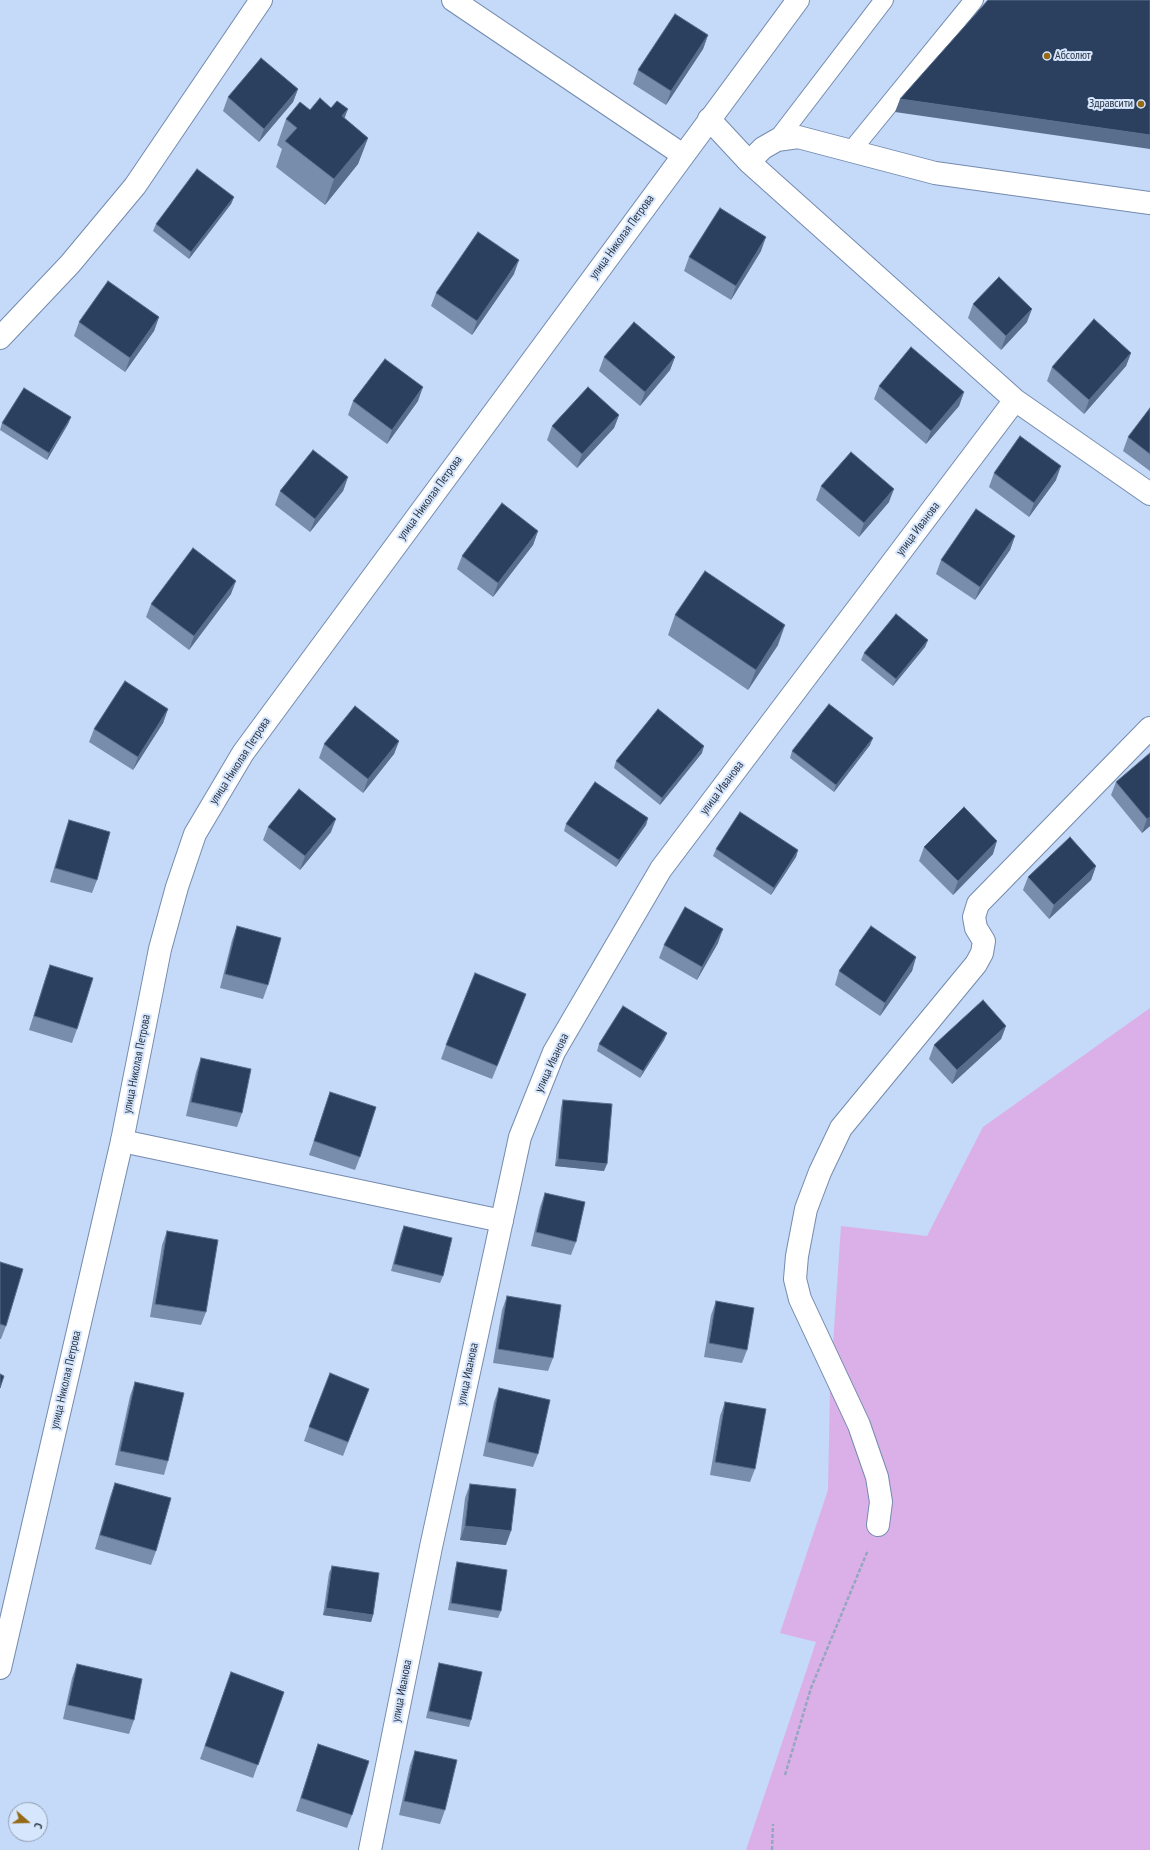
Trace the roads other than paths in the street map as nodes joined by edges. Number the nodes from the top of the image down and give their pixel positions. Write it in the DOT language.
graph roads {
  1 [pos="261,0"];
  2 [pos="453,0"];
  3 [pos="798,0"];
  4 [pos="884,0"];
  5 [pos="974,0"];
  6 [pos="709,119"];
  7 [pos="777,140"];
  8 [pos="851,151"];
  9 [pos="683,155"];
  10 [pos="749,162"];
  11 [pos="1150,203"];
  12 [pos="0,338"];
  13 [pos="1015,400"];
  14 [pos="1150,494"];
  15 [pos="1150,728"];
  16 [pos="122,1140"];
  17 [pos="502,1222"];
  18 [pos="878,1525"];
  19 [pos="0,1668"];
  20 [pos="370,1850"];
  1 -- 12 [label="street"];
  2 -- 9 [label="street"];
  3 -- 6 [label="street, улица Николая Петрова"];
  4 -- 7 [label="lane"];
  5 -- 8 [label="lane"];
  6 -- 9 [label="street, улица Николая Петрова"];
  6 -- 10 [label="street"];
  7 -- 8 [label="street"];
  7 -- 10 [label="street"];
  8 -- 11 [label="street"];
  9 -- 16 [label="street, улица Николая Петрова"];
  10 -- 13 [label="street"];
  13 -- 14 [label="street"];
  13 -- 17 [label="street, улица Иванова"];
  15 -- 18 [label="street"];
  16 -- 17 [label="street"];
  16 -- 19 [label="street, улица Николая Петрова"];
  17 -- 20 [label="street, улица Иванова"];
}
